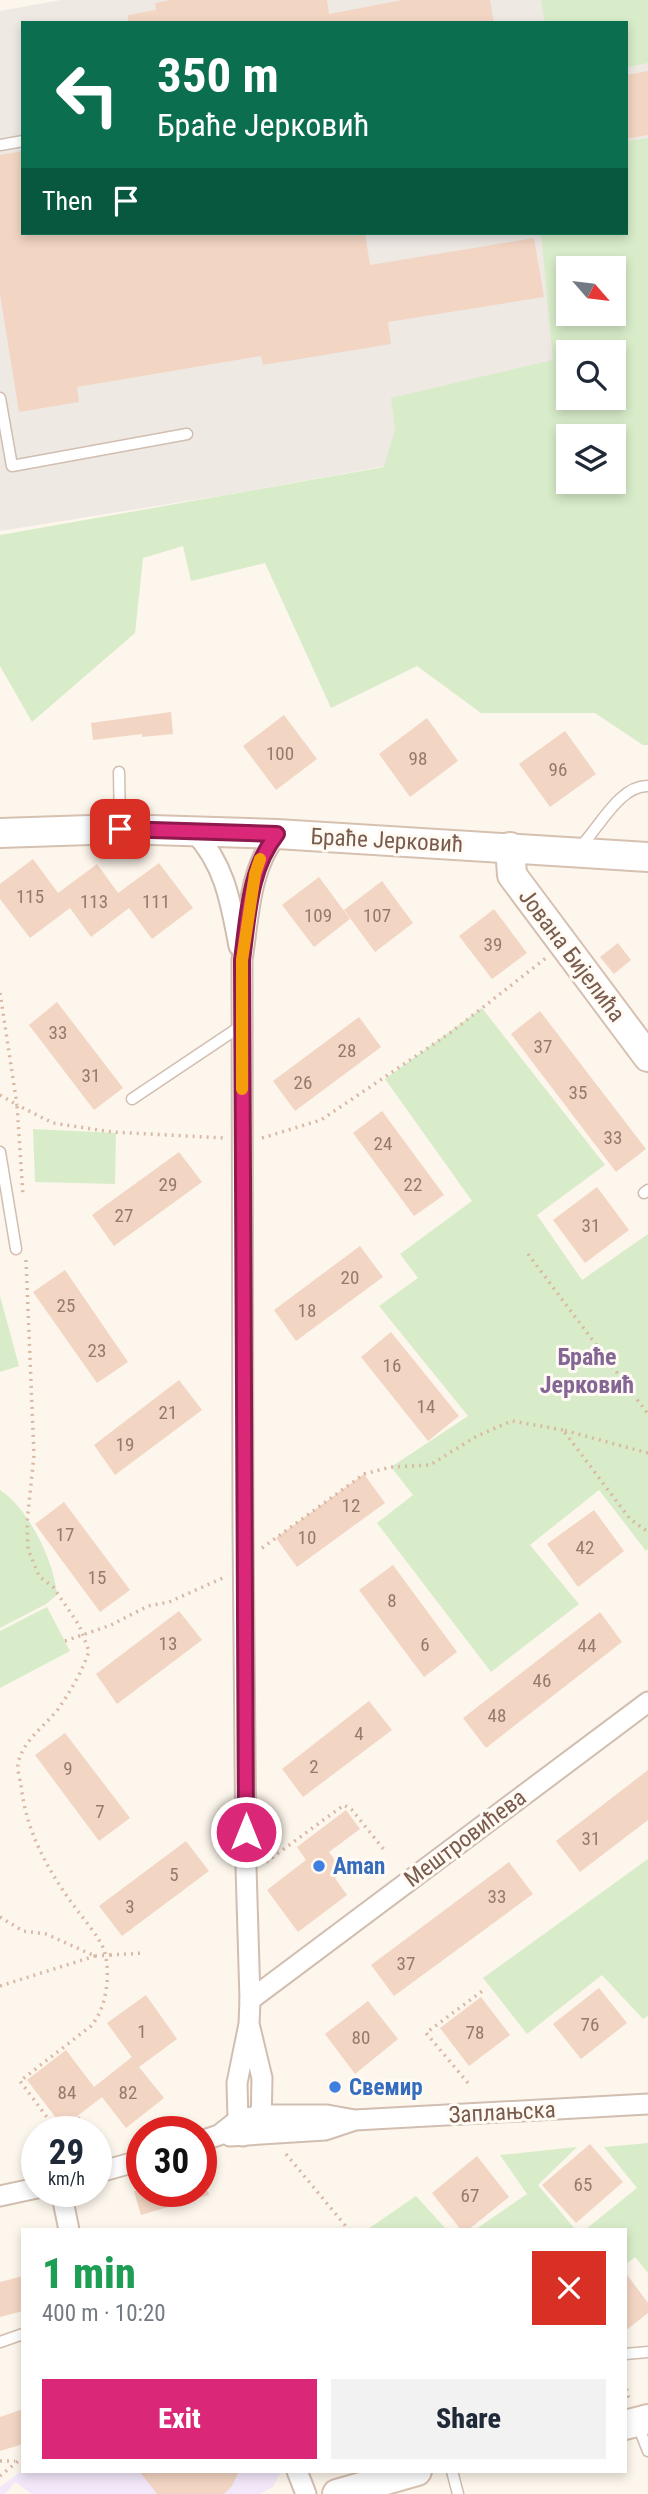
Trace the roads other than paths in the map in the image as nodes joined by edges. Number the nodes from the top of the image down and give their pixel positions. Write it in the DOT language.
graph roads {
  1 [pos="21,141"];
  2 [pos="0,145"];
  3 [pos="0,398"];
  4 [pos="187,434"];
  5 [pos="119,772"];
  6 [pos="648,786"];
  7 [pos="120,829"];
  8 [pos="194,832"];
  9 [pos="0,833"];
  10 [pos="277,834"];
  11 [pos="510,847"];
  12 [pos="576,851"];
  13 [pos="648,857"];
  14 [pos="242,960"];
  15 [pos="241,1025"];
  16 [pos="648,1057"];
  17 [pos="132,1099"];
  18 [pos="0,1152"];
  19 [pos="16,1249"];
  20 [pos="648,1702"];
  21 [pos="250,2000"];
  22 [pos="249,2024"];
  23 [pos="648,2104"];
  24 [pos="262,2115"];
  25 [pos="355,2120"];
  26 [pos="247,2130"];
  27 [pos="217,2136"];
  28 [pos="21,2192"];
  29 [pos="0,2196"];
  30 [pos="64,2207"];
  31 [pos="69,2228"];
  32 [pos="21,2334"];
  33 [pos="0,2342"];
  34 [pos="648,2352"];
  35 [pos="627,2354"];
  36 [pos="635,2417"];
  37 [pos="648,2451"];
  38 [pos="299,2473"];
  39 [pos="410,2473"];
  40 [pos="453,2473"];
  41 [pos="306,2494"];
  42 [pos="337,2494"];
  43 [pos="458,2494"];
  1 -- 2 [label="lane"];
  3 -- 4 [label="lane"];
  5 -- 7 [label="lane"];
  6 -- 12 [label="lane"];
  7 -- 8 [label="street, Браће Јерковић"];
  7 -- 9 [label="street, Браће Јерковић"];
  8 -- 10 [label="street, Браће Јерковић"];
  8 -- 14 [label="street"];
  10 -- 11 [label="street, Браће Јерковић"];
  10 -- 14 [label="street"];
  11 -- 12 [label="street, Браће Јерковић"];
  11 -- 16 [label="street, Јована Бијелића"];
  12 -- 13 [label="street, Браће Јерковић"];
  14 -- 15 [label="street"];
  15 -- 17 [label="lane"];
  15 -- 21 [label="street"];
  18 -- 19 [label="lane"];
  20 -- 21 [label="street, Мештровићева"];
  21 -- 22 [label="street"];
  22 -- 24 [label="street"];
  22 -- 26 [label="street"];
  23 -- 25 [label="street, Заплањска"];
  24 -- 25 [label="street, Заплањска"];
  24 -- 26 [label="street"];
  25 -- 26 [label="street, Заплањска"];
  26 -- 27 [label="street, Заплањска"];
  28 -- 29 [label="street"];
  30 -- 31 [label="street"];
  32 -- 33 [label="lane"];
  34 -- 35 [label="lane"];
  36 -- 37 [label="lane"];
  38 -- 41 [label="street"];
  39 -- 42 [label="street"];
  40 -- 43 [label="lane"];
}
